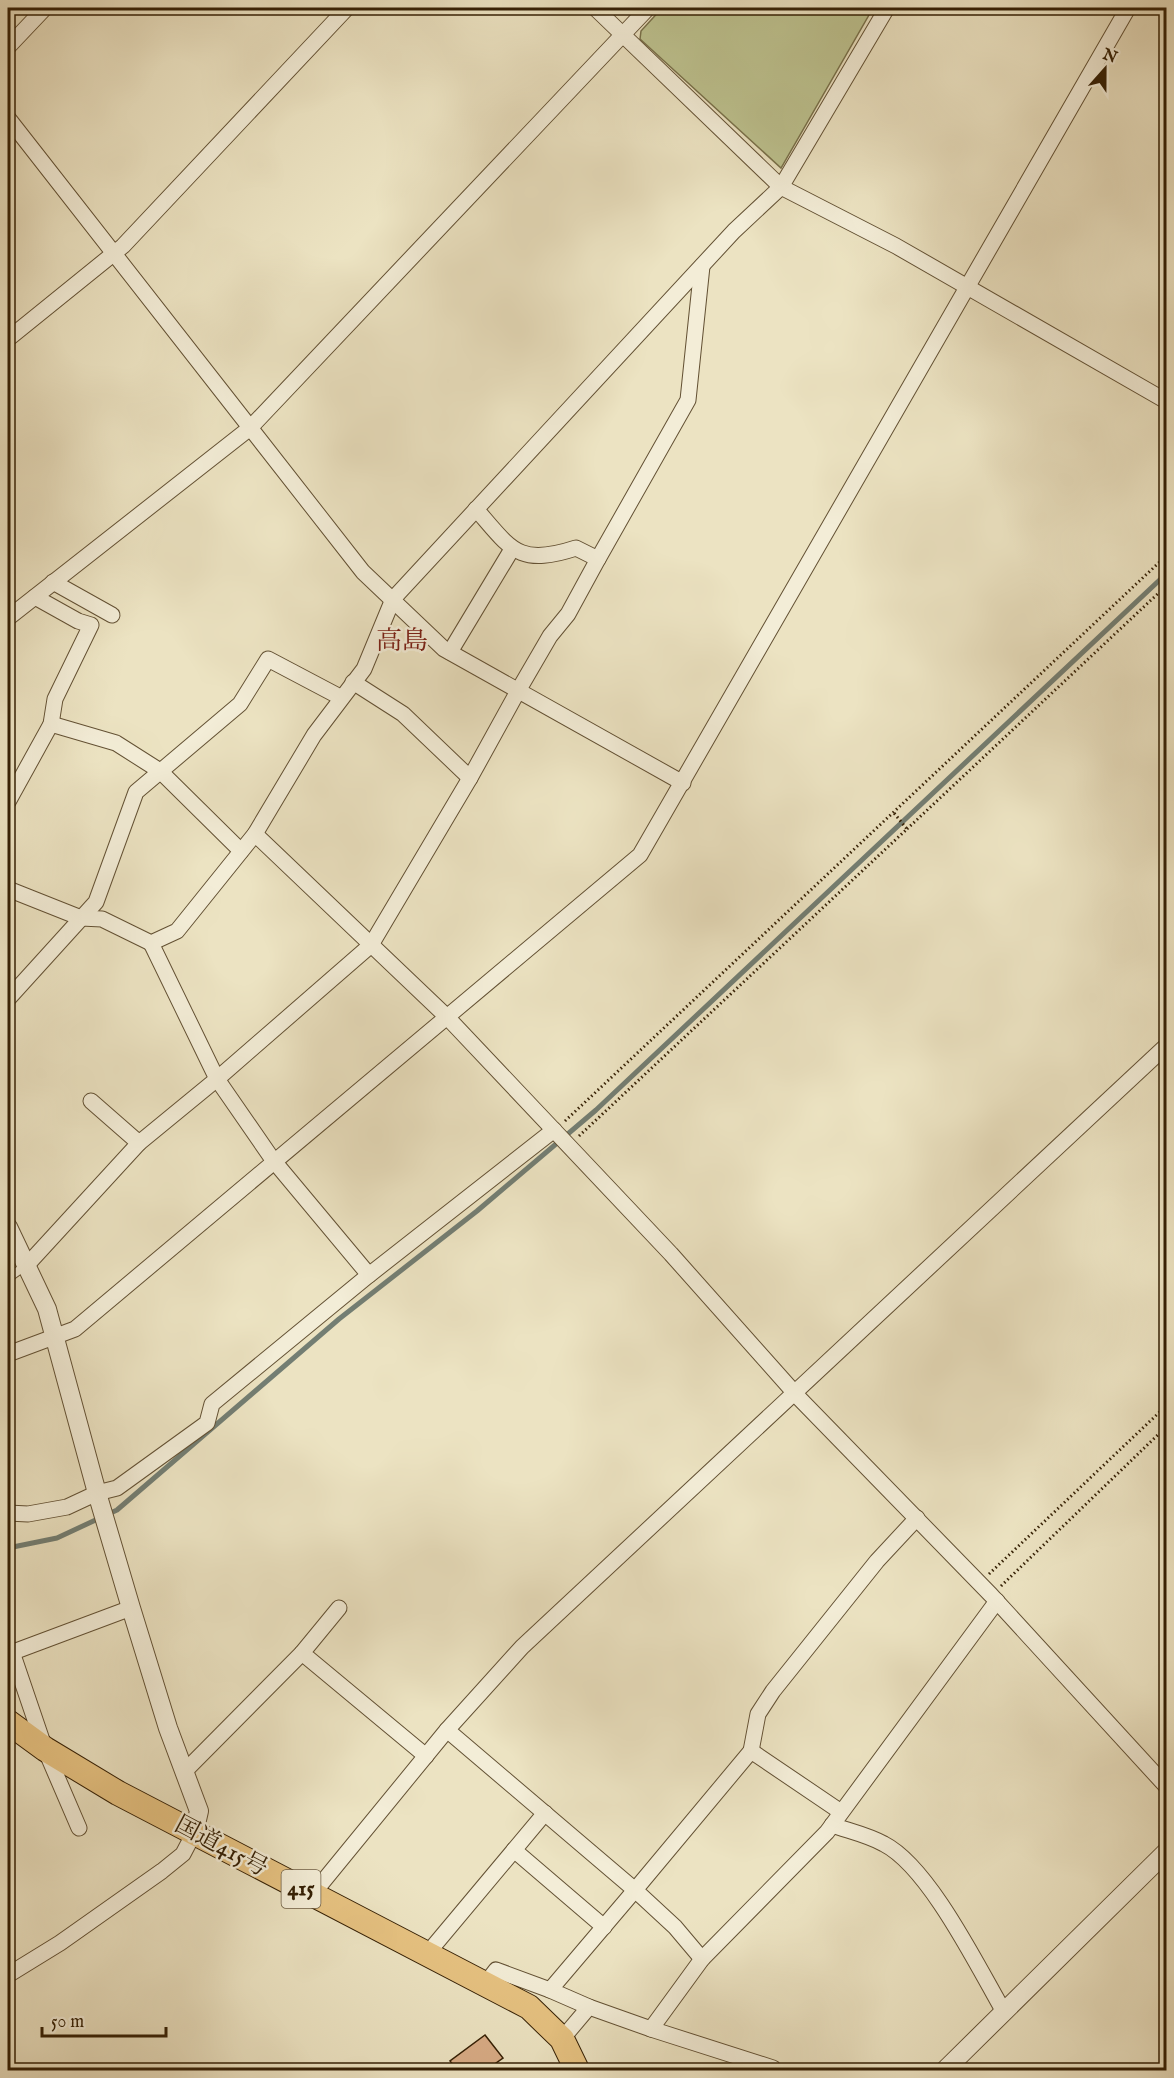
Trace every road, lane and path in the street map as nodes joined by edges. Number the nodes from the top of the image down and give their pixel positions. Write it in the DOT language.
graph roads {
  1 [pos="45,8"];
  2 [pos="347,8"];
  3 [pos="595,8"];
  4 [pos="648,8"];
  5 [pos="887,8"];
  6 [pos="1128,8"];
  7 [pos="624,35"];
  8 [pos="8,47"];
  9 [pos="8,118"];
  10 [pos="781,187"];
  11 [pos="114,255"];
  12 [pos="702,266"];
  13 [pos="965,287"];
  14 [pos="8,339"];
  15 [pos="1167,401"];
  16 [pos="250,428"];
  17 [pos="476,508"];
  18 [pos="512,549"];
  19 [pos="1167,556"];
  20 [pos="598,559"];
  21 [pos="53,582"];
  22 [pos="1167,586"];
  23 [pos="34,597"];
  24 [pos="393,598"];
  25 [pos="112,615"];
  26 [pos="8,618"];
  27 [pos="450,652"];
  28 [pos="353,682"];
  29 [pos="518,691"];
  30 [pos="340,698"];
  31 [pos="51,724"];
  32 [pos="160,771"];
  33 [pos="470,778"];
  34 [pos="683,783"];
  35 [pos="8,802"];
  36 [pos="894,813"];
  37 [pos="907,829"];
  38 [pos="255,834"];
  39 [pos="241,851"];
  40 [pos="8,889"];
  41 [pos="81,918"];
  42 [pos="151,943"];
  43 [pos="371,945"];
  44 [pos="8,999"];
  45 [pos="447,1017"];
  46 [pos="1167,1046"];
  47 [pos="217,1080"];
  48 [pos="91,1101"];
  49 [pos="554,1130"];
  50 [pos="139,1143"];
  51 [pos="569,1146"];
  52 [pos="273,1160"];
  53 [pos="8,1227"];
  54 [pos="27,1265"];
  55 [pos="8,1271"];
  56 [pos="369,1275"];
  57 [pos="55,1338"];
  58 [pos="8,1354"];
  59 [pos="794,1392"];
  60 [pos="1167,1406"];
  61 [pos="1167,1427"];
  62 [pos="97,1492"];
  63 [pos="8,1513"];
  64 [pos="917,1518"];
  65 [pos="980,1583"];
  66 [pos="994,1598"];
  67 [pos="131,1608"];
  68 [pos="339,1608"];
  69 [pos="10,1653"];
  70 [pos="302,1653"];
  71 [pos="8,1722"];
  72 [pos="447,1730"];
  73 [pos="45,1749"];
  74 [pos="751,1751"];
  75 [pos="426,1756"];
  76 [pos="185,1771"];
  77 [pos="1167,1786"];
  78 [pos="841,1812"];
  79 [pos="545,1813"];
  80 [pos="832,1826"];
  81 [pos="79,1828"];
  82 [pos="194,1833"];
  83 [pos="514,1850"];
  84 [pos="1167,1852"];
  85 [pos="635,1890"];
  86 [pos="312,1895"];
  87 [pos="604,1927"];
  88 [pos="427,1954"];
  89 [pos="702,1959"];
  90 [pos="10,1968"];
  91 [pos="486,1983"];
  92 [pos="550,1990"];
  93 [pos="589,2007"];
  94 [pos="1004,2012"];
  95 [pos="651,2029"];
  96 [pos="562,2039"];
  97 [pos="577,2070"];
  98 [pos="774,2070"];
  99 [pos="945,2070"];
  1 -- 8 [label="street"];
  2 -- 11 [label="street"];
  3 -- 7 [label="street"];
  4 -- 7 [label="street"];
  5 -- 10 [label="street"];
  6 -- 13 [label="street"];
  7 -- 10 [label="street"];
  7 -- 16 [label="street"];
  9 -- 11 [label="street"];
  10 -- 12 [label="street"];
  10 -- 13 [label="street"];
  11 -- 14 [label="street"];
  11 -- 16 [label="street"];
  12 -- 17 [label="street"];
  12 -- 20 [label="street"];
  13 -- 15 [label="street"];
  13 -- 34 [label="street"];
  16 -- 21 [label="street"];
  16 -- 24 [label="street"];
  17 -- 18 [label="street"];
  17 -- 24 [label="street"];
  18 -- 20 [label="street"];
  18 -- 27 [label="street"];
  19 -- 36 [label="path"];
  20 -- 29 [label="street"];
  21 -- 23 [label="street"];
  21 -- 25 [label="street"];
  22 -- 37 [label="path"];
  23 -- 26 [label="street"];
  23 -- 31 [label="street"];
  24 -- 27 [label="street"];
  24 -- 28 [label="street"];
  27 -- 29 [label="street"];
  28 -- 30 [label="street"];
  28 -- 33 [label="street"];
  29 -- 33 [label="street"];
  29 -- 34 [label="street"];
  30 -- 32 [label="street"];
  30 -- 38 [label="street"];
  31 -- 32 [label="street"];
  31 -- 35 [label="street"];
  32 -- 39 [label="street"];
  32 -- 41 [label="street"];
  33 -- 43 [label="street"];
  34 -- 45 [label="street"];
  36 -- 37 [label="path"];
  36 -- 49 [label="path"];
  37 -- 51 [label="path"];
  38 -- 39 [label="street"];
  38 -- 43 [label="street"];
  39 -- 42 [label="street"];
  40 -- 41 [label="street"];
  41 -- 42 [label="street"];
  41 -- 44 [label="street"];
  42 -- 47 [label="street"];
  43 -- 45 [label="street"];
  43 -- 47 [label="street"];
  45 -- 49 [label="street"];
  45 -- 52 [label="street"];
  46 -- 59 [label="street"];
  47 -- 50 [label="street"];
  47 -- 52 [label="street"];
  48 -- 50 [label="street"];
  49 -- 51 [label="street"];
  49 -- 56 [label="street"];
  50 -- 54 [label="street"];
  51 -- 59 [label="street"];
  52 -- 56 [label="street"];
  52 -- 57 [label="street"];
  53 -- 54 [label="street"];
  54 -- 55 [label="lane"];
  54 -- 57 [label="street"];
  56 -- 62 [label="street"];
  57 -- 58 [label="street"];
  57 -- 62 [label="street"];
  59 -- 64 [label="street"];
  59 -- 72 [label="street"];
  60 -- 65 [label="path"];
  61 -- 66 [label="path"];
  62 -- 63 [label="street"];
  62 -- 67 [label="street"];
  64 -- 65 [label="street"];
  64 -- 74 [label="street"];
  65 -- 66 [label="street"];
  66 -- 77 [label="street"];
  66 -- 78 [label="street"];
  67 -- 69 [label="street"];
  67 -- 76 [label="street"];
  68 -- 70 [label="street"];
  69 -- 73 [label="street"];
  70 -- 75 [label="street"];
  70 -- 76 [label="street"];
  71 -- 73 [label="highway, 国道415号 / 415"];
  72 -- 75 [label="street"];
  72 -- 79 [label="street"];
  73 -- 81 [label="street"];
  73 -- 82 [label="highway, 国道415号 / 415"];
  74 -- 78 [label="street"];
  74 -- 85 [label="street"];
  75 -- 86 [label="street"];
  76 -- 82 [label="street"];
  78 -- 80 [label="street"];
  79 -- 83 [label="street"];
  79 -- 85 [label="street"];
  80 -- 89 [label="street"];
  80 -- 94 [label="street"];
  82 -- 86 [label="highway, 国道415号 / 415"];
  82 -- 90 [label="street"];
  83 -- 87 [label="street"];
  83 -- 88 [label="street"];
  84 -- 94 [label="street"];
  85 -- 87 [label="street"];
  85 -- 89 [label="street"];
  86 -- 88 [label="highway, 国道415号 / 415"];
  87 -- 92 [label="street"];
  88 -- 91 [label="highway, 国道415号 / 415"];
  89 -- 95 [label="street"];
  91 -- 92 [label="street"];
  91 -- 96 [label="highway, 国道415号 / 415"];
  92 -- 93 [label="street"];
  93 -- 95 [label="street"];
  93 -- 96 [label="street"];
  94 -- 99 [label="street"];
  95 -- 98 [label="street"];
  96 -- 97 [label="highway, 国道415号 / 415"];
}
